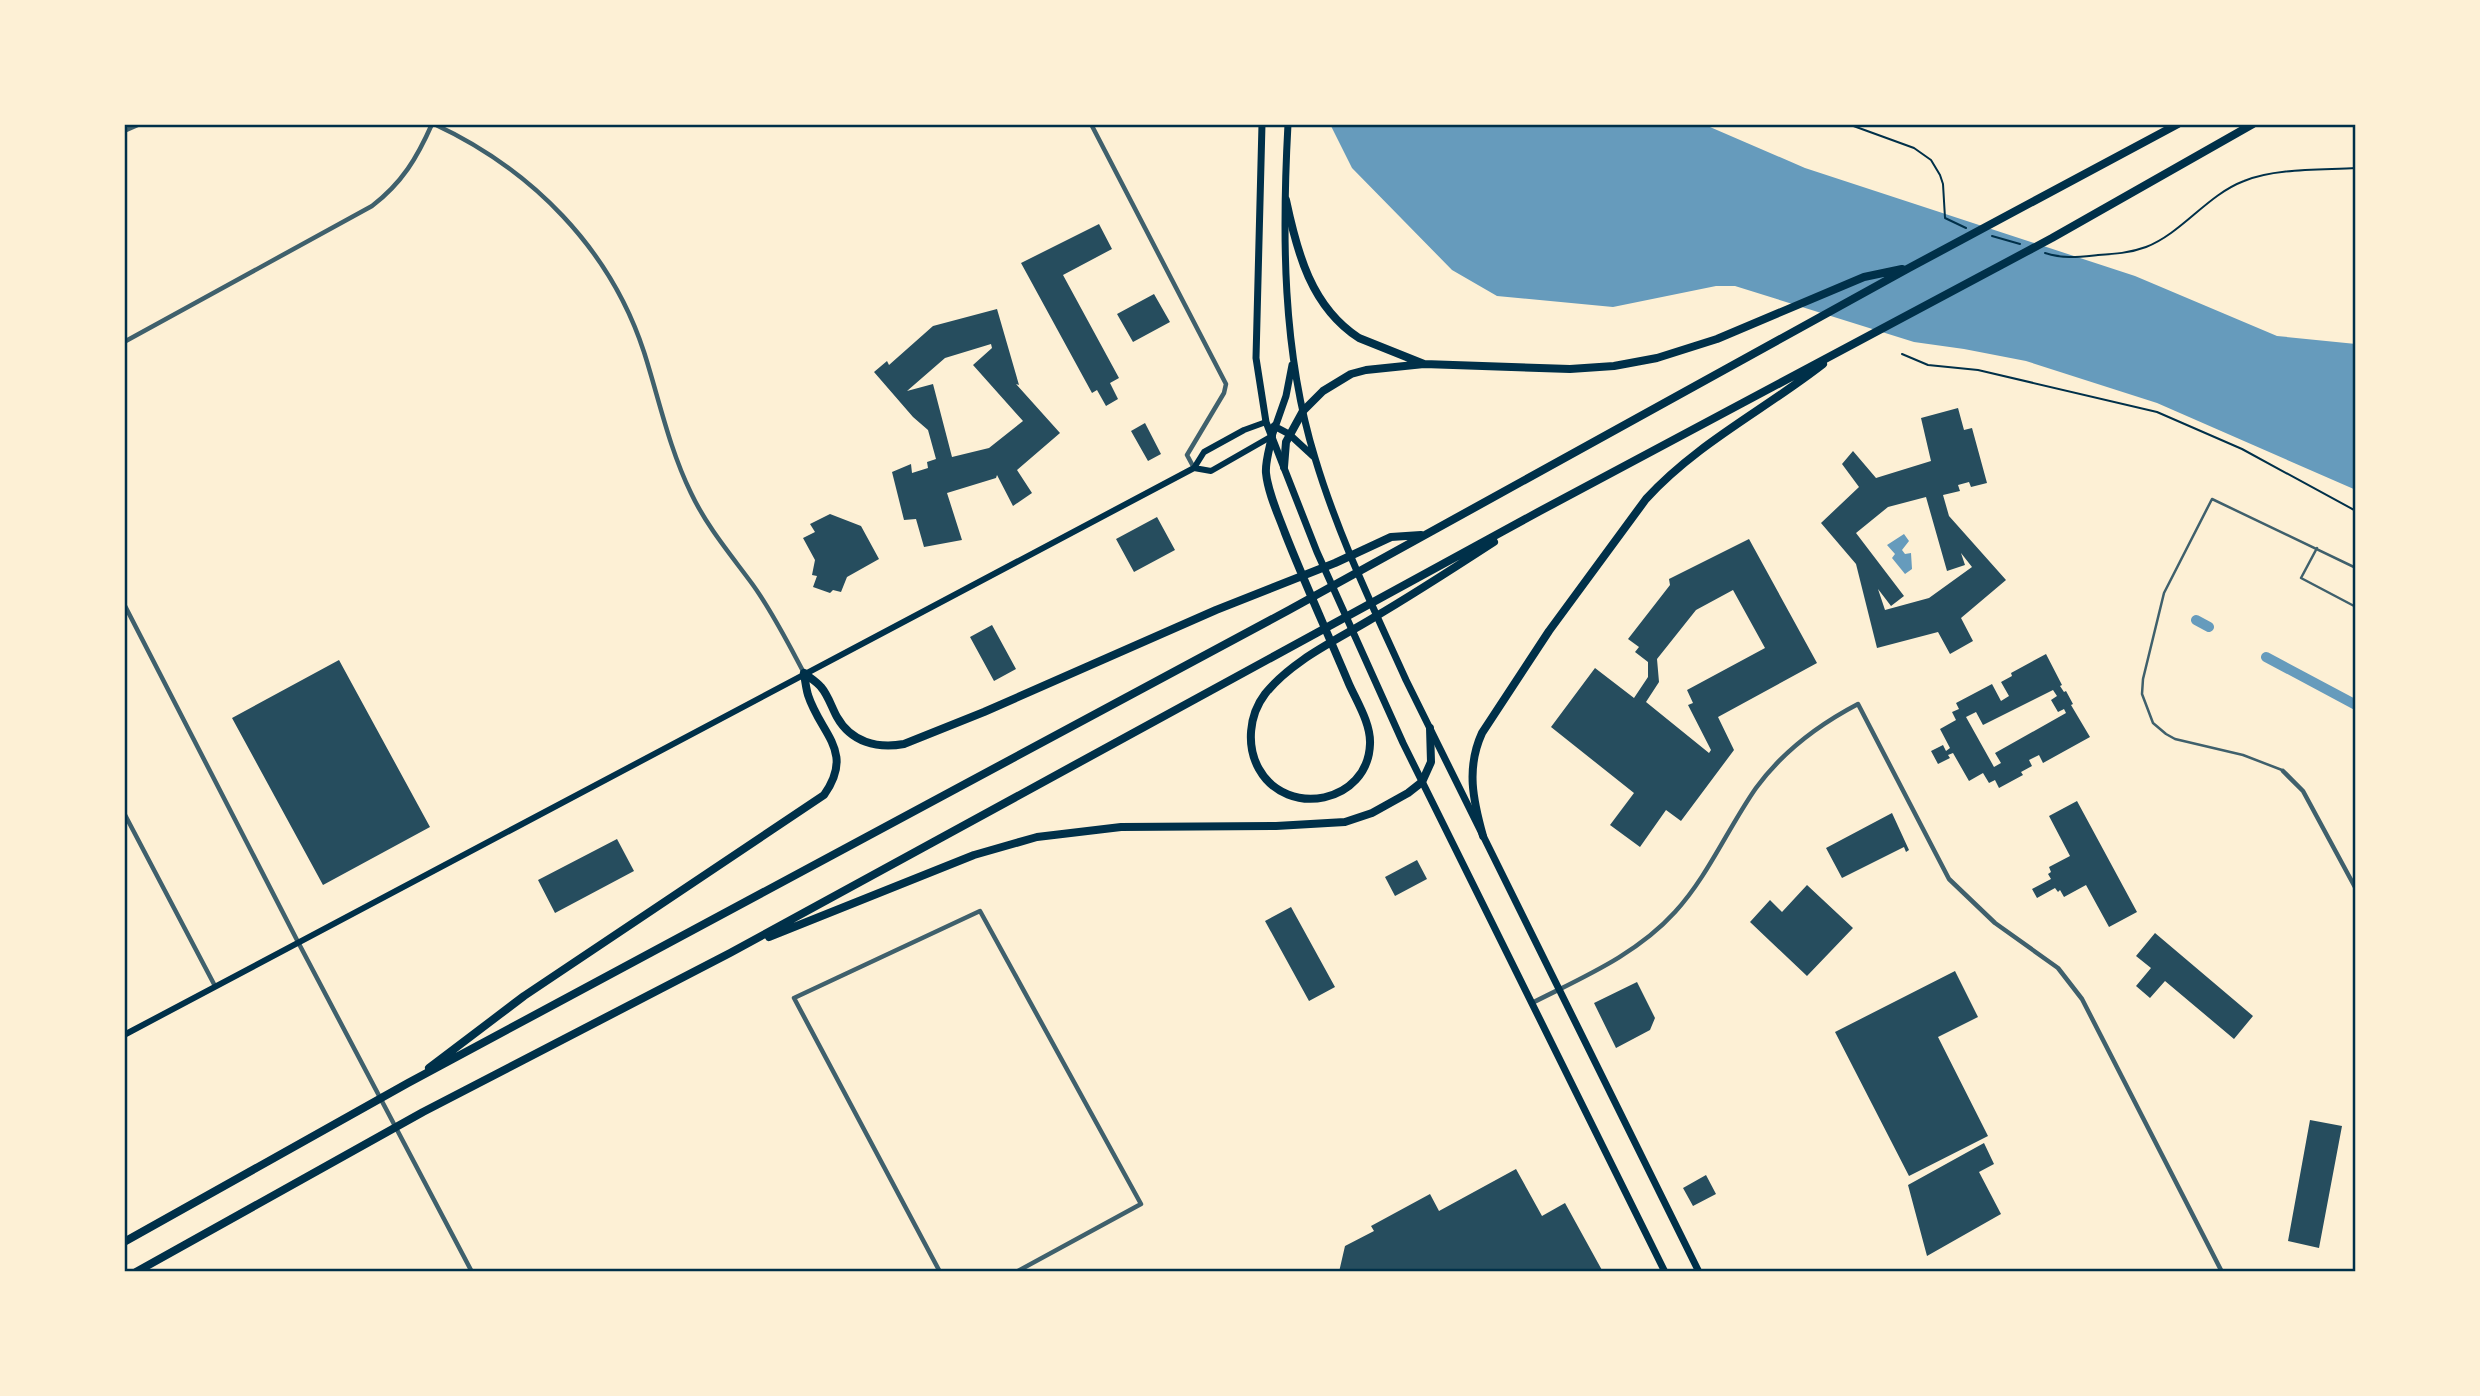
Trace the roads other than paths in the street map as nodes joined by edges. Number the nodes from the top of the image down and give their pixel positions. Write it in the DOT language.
graph roads {
  1 [pos="140,124"];
  2 [pos="433,124"];
  3 [pos="1091,124"];
  4 [pos="1262,124"];
  5 [pos="1288,124"];
  6 [pos="2178,124"];
  7 [pos="2253,124"];
  8 [pos="124,131"];
  9 [pos="1286,200"];
  10 [pos="1909,268"];
  11 [pos="124,342"];
  12 [pos="1841,350"];
  13 [pos="1294,354"];
  14 [pos="1424,364"];
  15 [pos="1303,411"];
  16 [pos="1266,422"];
  17 [pos="1276,426"];
  18 [pos="1289,435"];
  19 [pos="1272,436"];
  20 [pos="1315,458"];
  21 [pos="1284,467"];
  22 [pos="1194,468"];
  23 [pos="1540,511"];
  24 [pos="1423,535"];
  25 [pos="2317,548"];
  26 [pos="2356,568"];
  27 [pos="124,604"];
  28 [pos="2356,607"];
  29 [pos="804,673"];
  30 [pos="1430,728"];
  31 [pos="2283,771"];
  32 [pos="1422,782"];
  33 [pos="124,813"];
  34 [pos="1483,836"];
  35 [pos="2356,889"];
  36 [pos="298,942"];
  37 [pos="730,953"];
  38 [pos="215,986"];
  39 [pos="1558,989"];
  40 [pos="1531,1003"];
  41 [pos="124,1035"];
  42 [pos="408,1083"];
  43 [pos="124,1242"];
  44 [pos="136,1272"];
  45 [pos="472,1272"];
  46 [pos="940,1272"];
  47 [pos="1016,1272"];
  48 [pos="1665,1272"];
  49 [pos="1699,1272"];
  50 [pos="2222,1272"];
  1 -- 8 [label="street"];
  2 -- 11 [label="street"];
  2 -- 29 [label="street"];
  3 -- 22 [label="street"];
  4 -- 16 [label="main road"];
  5 -- 9 [label="main road"];
  6 -- 10 [label="highway"];
  7 -- 12 [label="highway"];
  9 -- 13 [label="main road"];
  9 -- 14 [label="highway"];
  10 -- 14 [label="highway"];
  10 -- 24 [label="highway"];
  12 -- 23 [label="highway"];
  12 -- 34 [label="highway"];
  13 -- 15 [label="main road"];
  13 -- 17 [label="main road"];
  14 -- 15 [label="highway"];
  15 -- 18 [label="highway"];
  15 -- 20 [label="main road"];
  16 -- 17 [label="main road"];
  16 -- 19 [label="main road"];
  16 -- 22 [label="main road"];
  17 -- 18 [label="main road"];
  17 -- 19 [label="main road"];
  18 -- 20 [label="main road"];
  18 -- 21 [label="highway"];
  19 -- 21 [label="main road"];
  19 -- 22 [label="main road"];
  19 -- 23 [label="highway"];
  20 -- 30 [label="main road"];
  21 -- 32 [label="main road"];
  22 -- 29 [label="main road"];
  23 -- 37 [label="highway"];
  24 -- 29 [label="highway"];
  24 -- 42 [label="highway"];
  25 -- 26 [label="lane"];
  25 -- 28 [label="lane"];
  25 -- 31 [label="lane"];
  27 -- 36 [label="street"];
  29 -- 36 [label="main road"];
  29 -- 42 [label="highway"];
  30 -- 32 [label="highway"];
  30 -- 34 [label="main road"];
  31 -- 35 [label="street"];
  32 -- 37 [label="highway"];
  32 -- 40 [label="main road"];
  33 -- 38 [label="street"];
  34 -- 39 [label="main road"];
  36 -- 38 [label="main road"];
  36 -- 45 [label="street"];
  37 -- 44 [label="highway"];
  38 -- 41 [label="main road"];
  39 -- 40 [label="street"];
  39 -- 49 [label="main road"];
  39 -- 50 [label="street"];
  40 -- 48 [label="main road"];
  42 -- 43 [label="highway"];
  46 -- 47 [label="street"];
}
